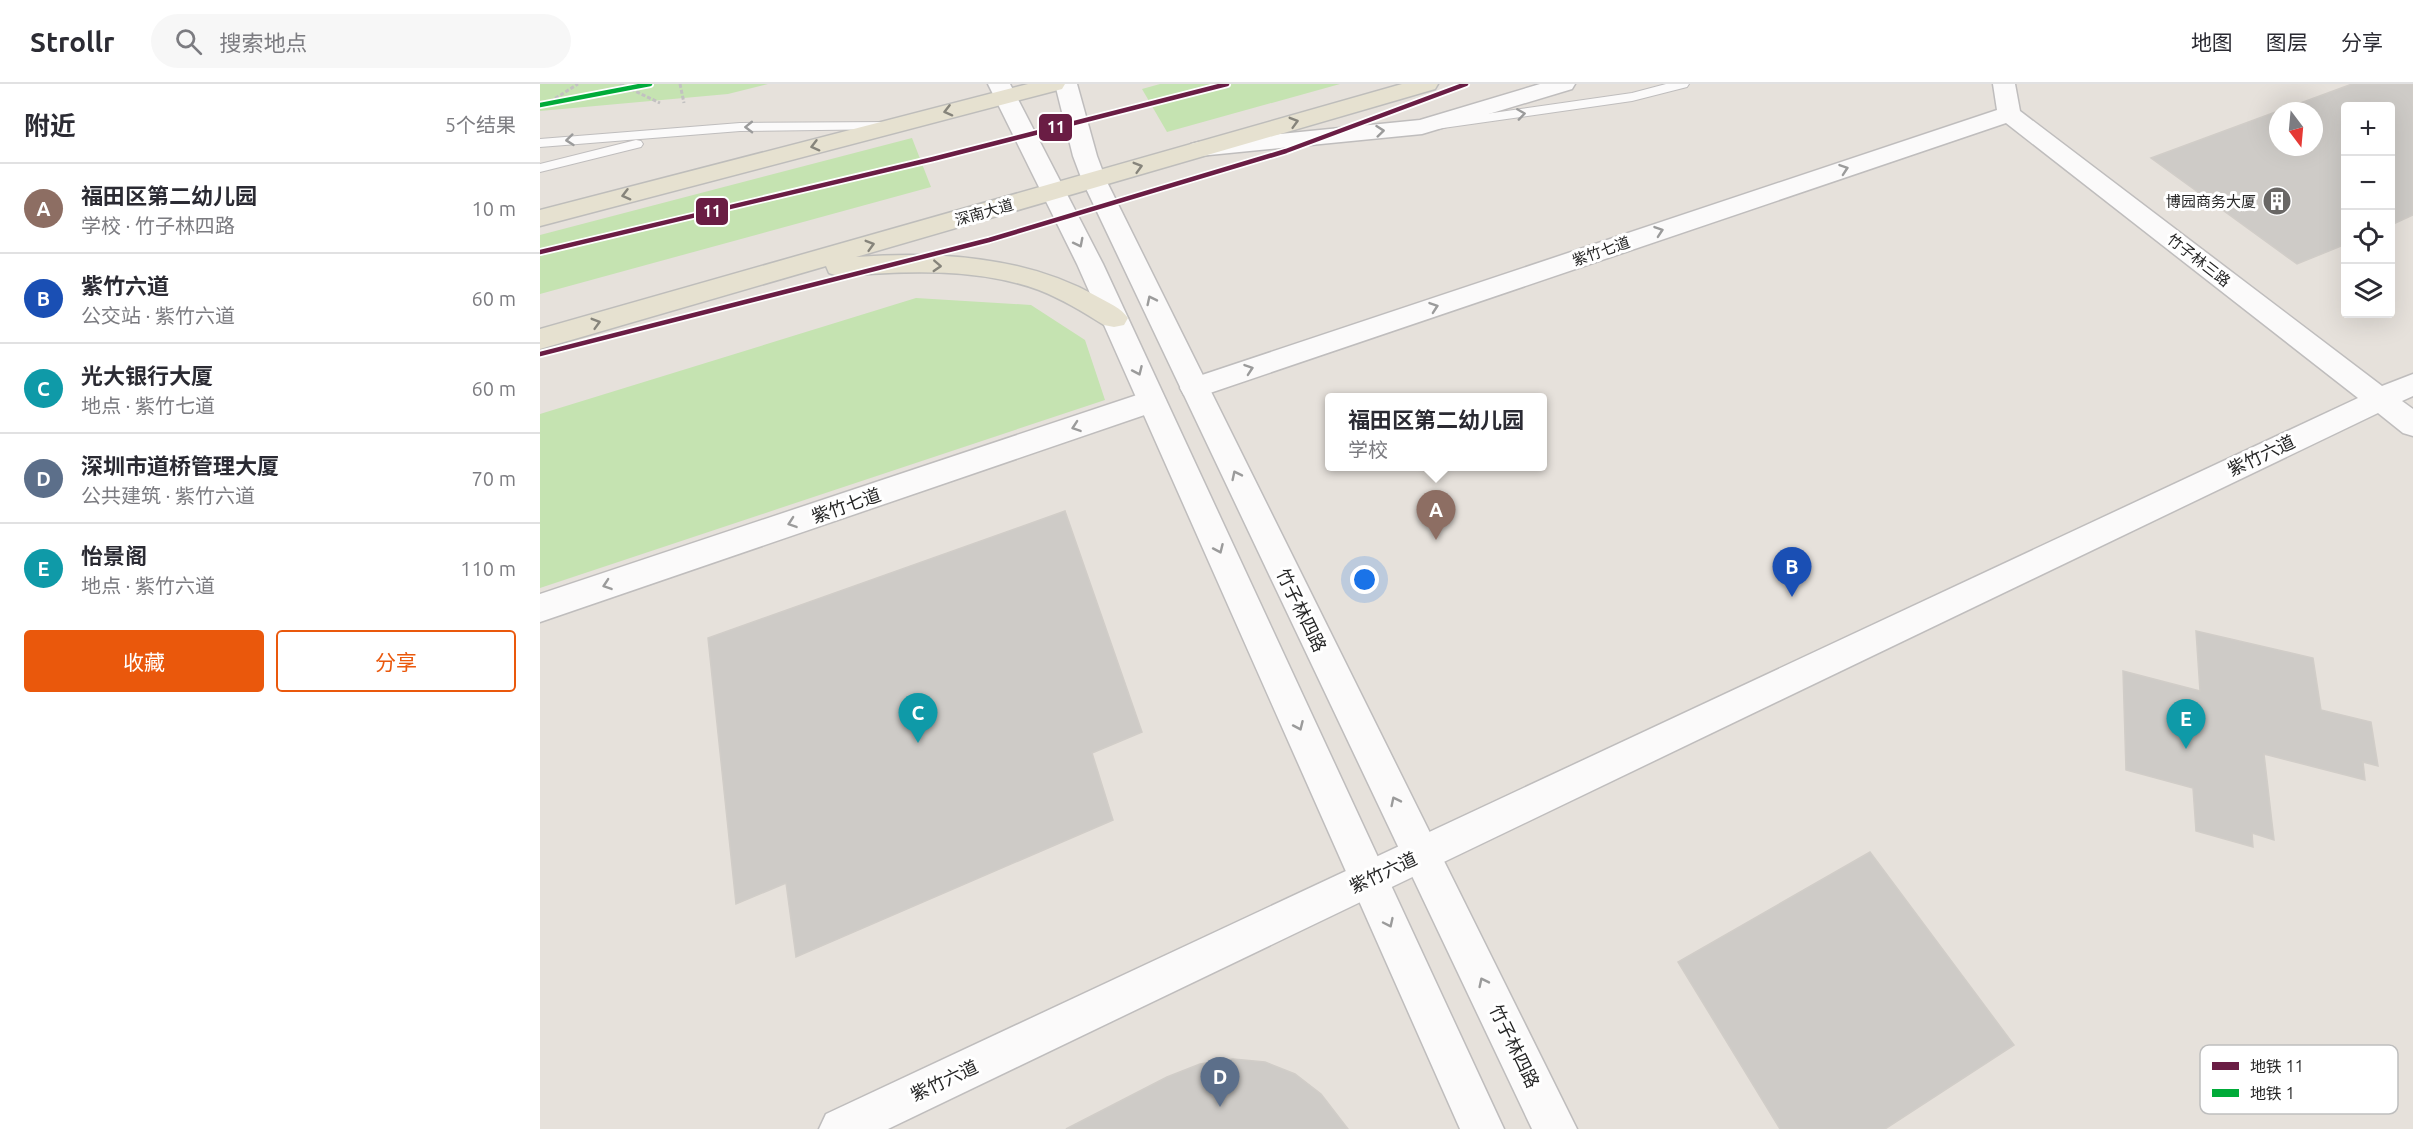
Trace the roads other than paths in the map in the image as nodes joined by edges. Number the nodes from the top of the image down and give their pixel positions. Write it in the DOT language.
graph roads {
  1 [pos="1054,84"];
  2 [pos="1066,84"];
  3 [pos="1427,84"];
  4 [pos="1564,84"];
  5 [pos="1682,84"];
  6 [pos="2004,84"];
  7 [pos="1002,90"];
  8 [pos="2009,114"];
  9 [pos="892,126"];
  10 [pos="1422,128"];
  11 [pos="692,130"];
  12 [pos="540,143"];
  13 [pos="1197,149"];
  14 [pos="540,168"];
  15 [pos="1094,180"];
  16 [pos="1053,192"];
  17 [pos="540,218"];
  18 [pos="774,272"];
  19 [pos="1114,318"];
  20 [pos="540,339"];
  21 [pos="2413,384"];
  22 [pos="1194,388"];
  23 [pos="2380,399"];
  24 [pos="1152,401"];
  25 [pos="2413,424"];
  26 [pos="540,608"];
  27 [pos="1421,854"];
  28 [pos="1368,879"];
  29 [pos="841,1129"];
  30 [pos="1482,1129"];
  31 [pos="1555,1129"];
  1 -- 7 [label="main road"];
  2 -- 15 [label="street, 竹子林四路"];
  13 -- 3 [label="main road, 深南大道, one-way"];
  4 -- 10 [label="street"];
  10 -- 5 [label="lane, one-way"];
  6 -- 8 [label="street"];
  7 -- 9 [label="main road, one-way"];
  7 -- 16 [label="street"];
  22 -- 8 [label="street, 紫竹七道, one-way"];
  8 -- 23 [label="street, 竹子林三路"];
  9 -- 11 [label="lane, one-way"];
  9 -- 17 [label="main road, one-way"];
  13 -- 10 [label="street, one-way"];
  11 -- 12 [label="lane, one-way"];
  11 -- 14 [label="lane"];
  15 -- 13 [label="main road, 深南大道, one-way"];
  15 -- 16 [label="main road, 深南大道"];
  22 -- 15 [label="street, 竹子林四路, one-way"];
  18 -- 16 [label="main road, 深南大道, one-way"];
  16 -- 19 [label="street, one-way"];
  18 -- 19 [label="main road, one-way"];
  20 -- 18 [label="main road, 深南大道, one-way"];
  19 -- 24 [label="street, one-way"];
  21 -- 23 [label="street, 紫竹六道"];
  27 -- 22 [label="street, 竹子林四路, one-way"];
  23 -- 25 [label="street, 竹子林三路"];
  23 -- 27 [label="street, 紫竹六道"];
  24 -- 26 [label="street, 紫竹七道, one-way"];
  24 -- 28 [label="street, one-way"];
  27 -- 28 [label="street, 紫竹六道"];
  31 -- 27 [label="street, 竹子林四路, one-way"];
  28 -- 29 [label="street, 紫竹六道"];
  28 -- 30 [label="street, one-way"];
}
